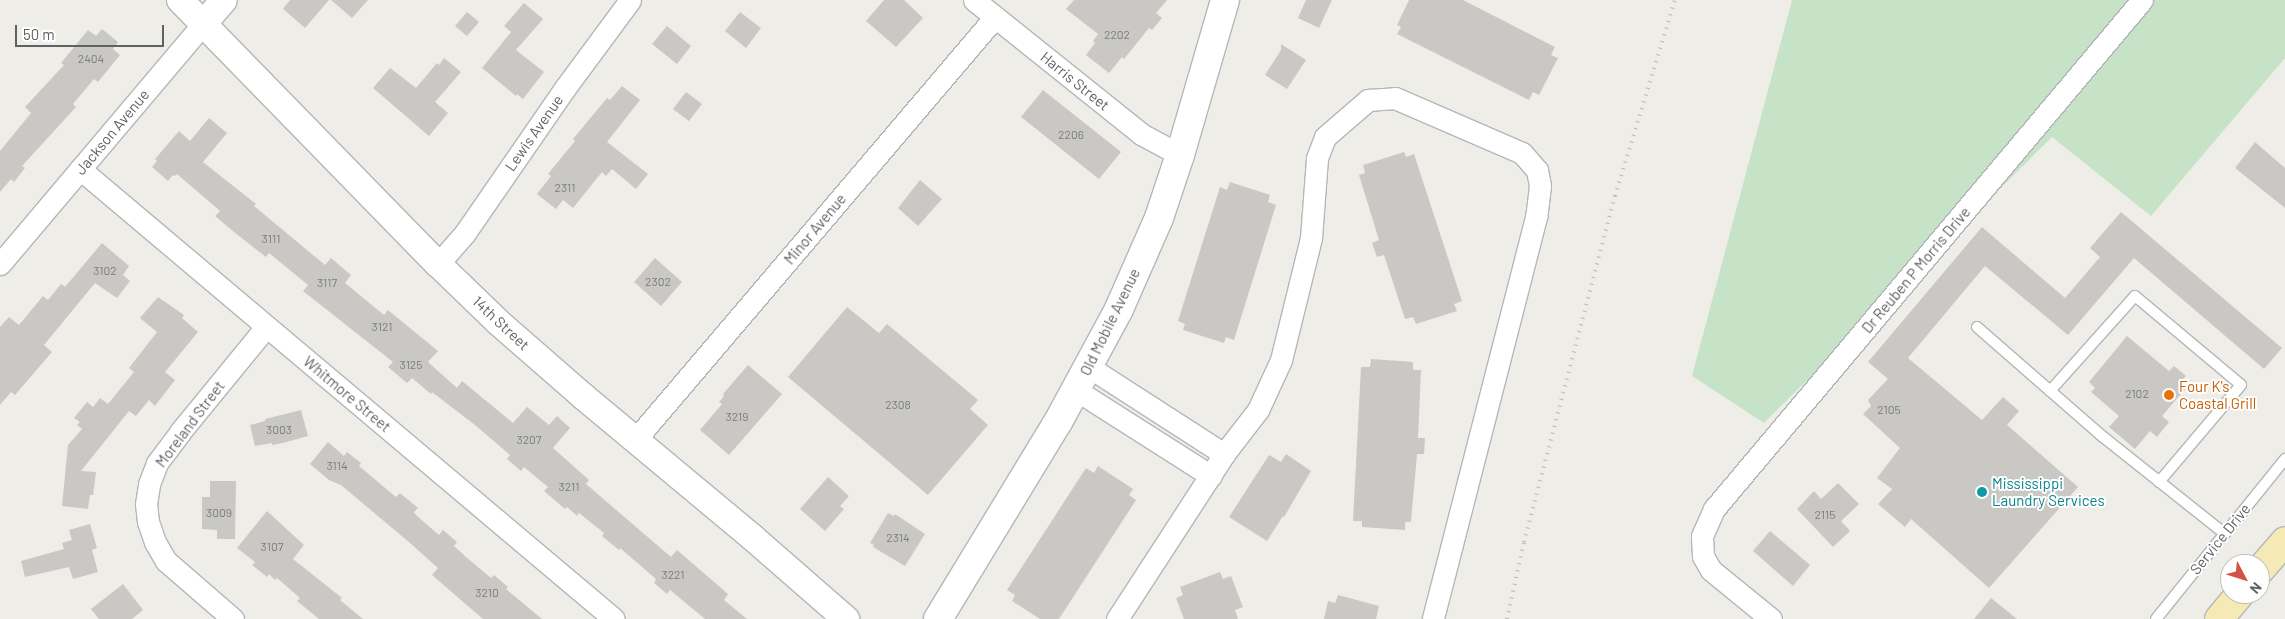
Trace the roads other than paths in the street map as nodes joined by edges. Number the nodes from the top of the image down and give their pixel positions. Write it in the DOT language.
graph roads {
  1 [pos="180,0"];
  2 [pos="224,0"];
  3 [pos="630,0"];
  4 [pos="974,0"];
  5 [pos="1225,0"];
  6 [pos="2142,0"];
  7 [pos="995,18"];
  8 [pos="204,23"];
  9 [pos="1180,155"];
  10 [pos="80,169"];
  11 [pos="0,264"];
  12 [pos="438,264"];
  13 [pos="1977,327"];
  14 [pos="266,328"];
  15 [pos="1082,379"];
  16 [pos="2050,391"];
  17 [pos="635,440"];
  18 [pos="1224,454"];
  19 [pos="2285,459"];
  20 [pos="1211,476"];
  21 [pos="2159,482"];
  22 [pos="2224,533"];
  23 [pos="2285,541"];
  24 [pos="2270,558"];
  25 [pos="2232,604"];
  26 [pos="232,619"];
  27 [pos="614,619"];
  28 [pos="846,619"];
  29 [pos="938,619"];
  30 [pos="1117,619"];
  31 [pos="1433,619"];
  32 [pos="1770,619"];
  33 [pos="2156,619"];
  34 [pos="2220,619"];
  1 -- 8 [label="street, 14th Street"];
  2 -- 8 [label="street, Jackson Avenue"];
  3 -- 12 [label="street, Lewis Avenue"];
  4 -- 7 [label="street, Harris Street"];
  5 -- 9 [label="main road, Old Mobile Avenue"];
  6 -- 32 [label="street, Dr Reuben P Morris Drive"];
  7 -- 9 [label="street, Harris Street"];
  7 -- 17 [label="street, Minor Avenue"];
  8 -- 10 [label="street, Jackson Avenue"];
  8 -- 12 [label="street, 14th Street"];
  9 -- 15 [label="main road, Old Mobile Avenue"];
  10 -- 11 [label="street, Jackson Avenue"];
  10 -- 14 [label="street, Whitmore Street"];
  12 -- 17 [label="street, 14th Street"];
  13 -- 16 [label="lane"];
  14 -- 26 [label="street, Moreland Street"];
  14 -- 27 [label="street, Whitmore Street"];
  15 -- 18 [label="street"];
  15 -- 20 [label="street"];
  15 -- 29 [label="main road, Old Mobile Avenue"];
  16 -- 21 [label="lane"];
  16 -- 21 [label="lane"];
  17 -- 28 [label="street, 14th Street"];
  18 -- 20 [label="street"];
  18 -- 31 [label="street"];
  19 -- 22 [label="lane, Service Drive"];
  20 -- 30 [label="street"];
  21 -- 22 [label="lane"];
  22 -- 33 [label="lane, Service Drive"];
  23 -- 24 [label="main road"];
  25 -- 34 [label="main road"];
}
